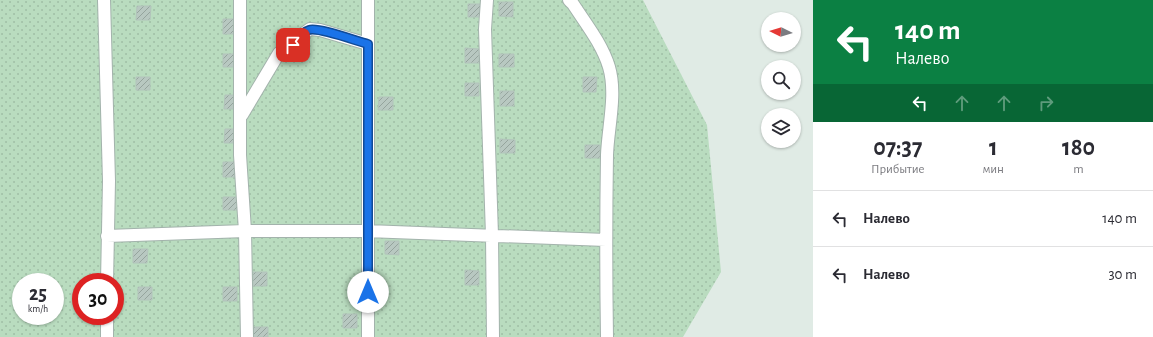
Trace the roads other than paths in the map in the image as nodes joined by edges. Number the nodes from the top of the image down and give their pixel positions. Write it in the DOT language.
graph roads {
  1 [pos="104,0"];
  2 [pos="240,0"];
  3 [pos="368,0"];
  4 [pos="487,0"];
  5 [pos="569,0"];
  6 [pos="368,44"];
  7 [pos="241,116"];
  8 [pos="245,231"];
  9 [pos="367,231"];
  10 [pos="492,235"];
  11 [pos="107,236"];
  12 [pos="606,240"];
  13 [pos="107,273"];
  14 [pos="107,325"];
  15 [pos="107,337"];
  16 [pos="247,337"];
  17 [pos="368,337"];
  18 [pos="493,337"];
  19 [pos="607,337"];
  1 -- 11 [label="street"];
  2 -- 7 [label="street"];
  3 -- 6 [label="street"];
  4 -- 10 [label="street"];
  5 -- 12 [label="street"];
  6 -- 7 [label="street"];
  6 -- 9 [label="street"];
  7 -- 8 [label="street"];
  8 -- 9 [label="street"];
  8 -- 11 [label="street"];
  8 -- 16 [label="street"];
  9 -- 10 [label="street"];
  9 -- 17 [label="street"];
  10 -- 12 [label="street"];
  10 -- 18 [label="street"];
  11 -- 13 [label="street"];
  12 -- 19 [label="street"];
  14 -- 15 [label="street"];
}
